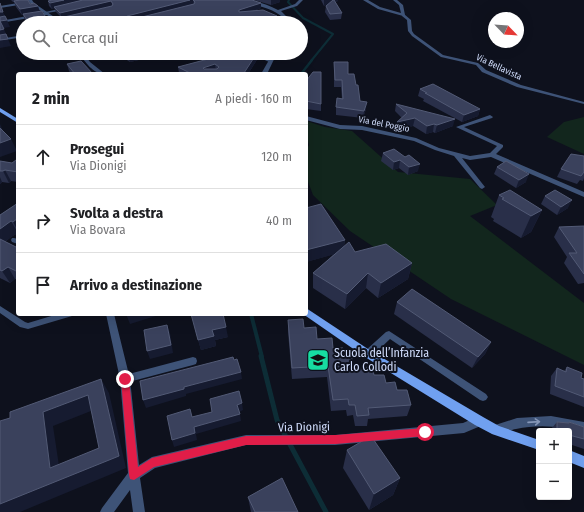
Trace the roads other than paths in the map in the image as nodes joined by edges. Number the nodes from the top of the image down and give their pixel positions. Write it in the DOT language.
graph roads {
  1 [pos="243,0"];
  2 [pos="301,0"];
  3 [pos="365,0"];
  4 [pos="395,0"];
  5 [pos="31,1"];
  6 [pos="0,6"];
  7 [pos="70,7"];
  8 [pos="278,11"];
  9 [pos="47,13"];
  10 [pos="403,15"];
  11 [pos="31,16"];
  12 [pos="52,16"];
  13 [pos="285,16"];
  14 [pos="16,19"];
  15 [pos="0,22"];
  16 [pos="16,37"];
  17 [pos="0,40"];
  18 [pos="86,60"];
  19 [pos="270,61"];
  20 [pos="99,72"];
  21 [pos="265,72"];
  22 [pos="584,103"];
  23 [pos="0,110"];
  24 [pos="490,117"];
  25 [pos="308,119"];
  26 [pos="16,120"];
  27 [pos="492,155"];
  28 [pos="457,156"];
  29 [pos="482,187"];
  30 [pos="584,195"];
  31 [pos="0,309"];
  32 [pos="308,313"];
  33 [pos="62,316"];
  34 [pos="110,316"];
  35 [pos="368,354"];
  36 [pos="193,361"];
  37 [pos="125,379"];
  38 [pos="483,397"];
  39 [pos="479,421"];
  40 [pos="584,427"];
  41 [pos="496,430"];
  42 [pos="536,444"];
  43 [pos="572,457"];
  44 [pos="584,462"];
  45 [pos="134,475"];
  46 [pos="106,512"];
  47 [pos="139,512"];
  1 -- 8 [label="street"];
  2 -- 8 [label="street"];
  3 -- 10 [label="street"];
  4 -- 10 [label="street"];
  5 -- 6 [label="street"];
  5 -- 9 [label="street"];
  7 -- 9 [label="lane"];
  8 -- 13 [label="street"];
  9 -- 11 [label="street"];
  9 -- 12 [label="street"];
  10 -- 22 [label="lane, Via Bellavista"];
  14 -- 15 [label="street"];
  16 -- 17 [label="street"];
  18 -- 20 [label="street"];
  19 -- 21 [label="street"];
  23 -- 26 [label="main road"];
  24 -- 27 [label="street"];
  25 -- 28 [label="street, Via del Poggio"];
  27 -- 28 [label="street, Via del Poggio"];
  27 -- 30 [label="street"];
  28 -- 29 [label="street, Via del Poggio"];
  31 -- 33 [label="lane"];
  32 -- 35 [label="main road"];
  34 -- 37 [label="street"];
  35 -- 38 [label="lane"];
  35 -- 39 [label="main road"];
  36 -- 37 [label="lane"];
  37 -- 45 [label="street"];
  39 -- 41 [label="main road"];
  39 -- 45 [label="street, Via Dionigi"];
  41 -- 40 [label="street, one-way"];
  41 -- 42 [label="main road"];
  43 -- 44 [label="main road"];
  45 -- 46 [label="street, Via Dionigi"];
  45 -- 47 [label="street"];
}
